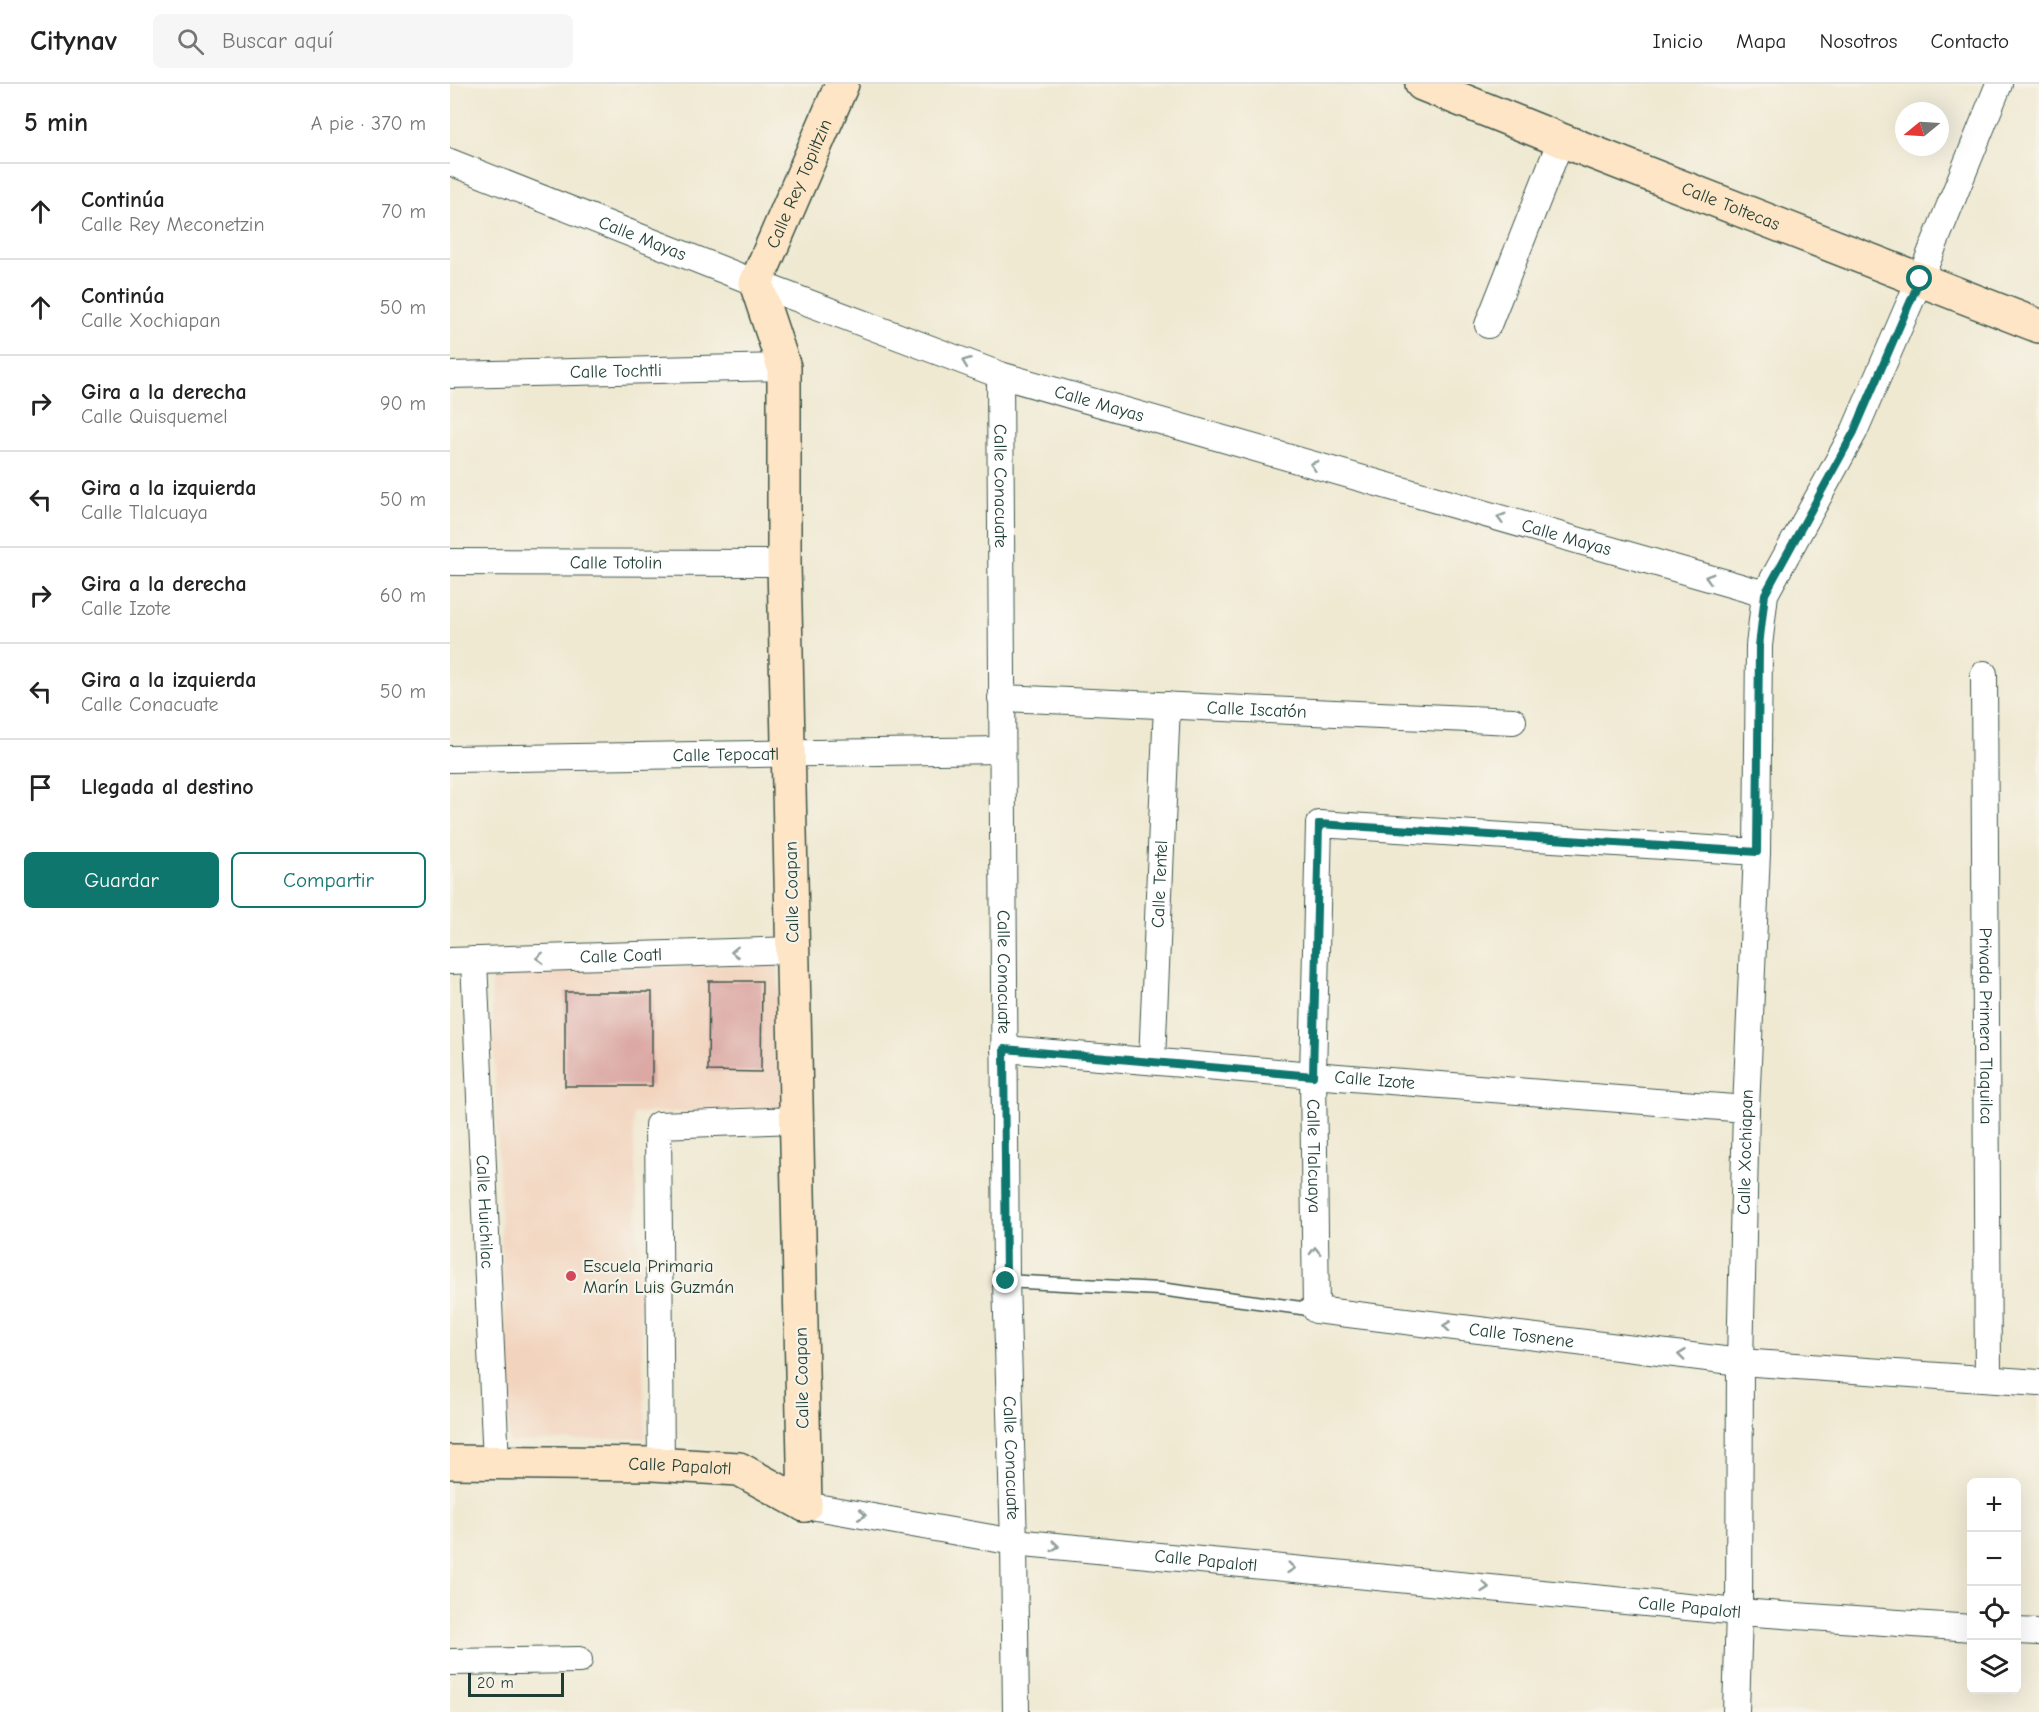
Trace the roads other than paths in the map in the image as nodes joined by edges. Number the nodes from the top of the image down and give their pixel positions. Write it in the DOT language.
graph roads {
  1 [pos="842,84"];
  2 [pos="1422,84"];
  3 [pos="1999,84"];
  4 [pos="1561,140"];
  5 [pos="450,162"];
  6 [pos="1920,279"];
  7 [pos="756,283"];
  8 [pos="1488,325"];
  9 [pos="2039,326"];
  10 [pos="784,367"];
  11 [pos="453,368"];
  12 [pos="1000,375"];
  13 [pos="450,562"];
  14 [pos="784,563"];
  15 [pos="1765,594"];
  16 [pos="1984,674"];
  17 [pos="1001,698"];
  18 [pos="1167,705"];
  19 [pos="1513,721"];
  20 [pos="1001,750"];
  21 [pos="789,753"];
  22 [pos="450,759"];
  23 [pos="1757,852"];
  24 [pos="793,950"];
  25 [pos="462,961"];
  26 [pos="1004,1049"];
  27 [pos="1152,1061"];
  28 [pos="1313,1076"];
  29 [pos="1746,1109"];
  30 [pos="797,1120"];
  31 [pos="1006,1281"];
  32 [pos="1316,1310"];
  33 [pos="1740,1362"];
  34 [pos="1988,1379"];
  35 [pos="2039,1383"];
  36 [pos="450,1462"];
  37 [pos="496,1462"];
  38 [pos="661,1464"];
  39 [pos="805,1505"];
  40 [pos="1014,1542"];
  41 [pos="1739,1612"];
  42 [pos="1967,1628"];
  43 [pos="2021,1631"];
  44 [pos="2039,1632"];
  45 [pos="579,1660"];
  46 [pos="450,1662"];
  47 [pos="1016,1712"];
  48 [pos="1736,1712"];
  1 -- 7 [label="street, Calle Rey Topiltzin"];
  2 -- 4 [label="street, Calle Toltecas"];
  3 -- 6 [label="street"];
  4 -- 6 [label="street, Calle Toltecas"];
  4 -- 8 [label="street"];
  5 -- 7 [label="street, Calle Mayas"];
  6 -- 9 [label="street, Calle Toltecas"];
  6 -- 15 [label="street"];
  7 -- 10 [label="street, Calle Coapan"];
  12 -- 7 [label="street, Calle Mayas, one-way"];
  10 -- 11 [label="street, Calle Tochtli"];
  10 -- 14 [label="street, Calle Coapan"];
  15 -- 12 [label="street, Calle Mayas, one-way"];
  12 -- 17 [label="street, Calle Conacuate"];
  13 -- 14 [label="street, Calle Totolin"];
  14 -- 21 [label="street, Calle Coapan"];
  15 -- 23 [label="street, Calle Xochiapan"];
  16 -- 34 [label="street, Privada Primera Tlaquilca"];
  17 -- 18 [label="street, Calle Iscatón"];
  17 -- 20 [label="street, Calle Conacuate"];
  18 -- 19 [label="street, Calle Iscatón"];
  18 -- 27 [label="street, Calle Tentel"];
  20 -- 21 [label="street, Calle Tepocatl"];
  20 -- 26 [label="street, Calle Conacuate"];
  21 -- 22 [label="street, Calle Tepocatl"];
  21 -- 24 [label="street, Calle Coapan"];
  23 -- 28 [label="street, Calle Tlalcuaya"];
  23 -- 29 [label="street, Calle Xochiapan"];
  24 -- 25 [label="street, Calle Coatl, one-way"];
  24 -- 30 [label="street, Calle Coapan"];
  25 -- 37 [label="street, Calle Huichilac"];
  26 -- 27 [label="street, Calle Izote"];
  26 -- 31 [label="street, Calle Conacuate"];
  27 -- 28 [label="street, Calle Izote"];
  28 -- 29 [label="street, Calle Izote"];
  32 -- 28 [label="street, Calle Tlalcuaya, one-way"];
  29 -- 33 [label="street, Calle Xochiapan"];
  30 -- 38 [label="street"];
  30 -- 39 [label="street, Calle Coapan"];
  31 -- 32 [label="lane, Calle Tosnene"];
  31 -- 40 [label="street, Calle Conacuate"];
  33 -- 32 [label="street, Calle Tosnene, one-way"];
  33 -- 34 [label="street, Calle Tosnene"];
  33 -- 41 [label="street, Calle Xochiapan"];
  34 -- 35 [label="street, Calle Tosnene"];
  36 -- 37 [label="street, Calle Papalotl"];
  37 -- 38 [label="street, Calle Papalotl"];
  38 -- 39 [label="street, Calle Papalotl"];
  39 -- 40 [label="street, Calle Papalotl, one-way"];
  40 -- 41 [label="street, Calle Papalotl, one-way"];
  40 -- 47 [label="street, Calle Conacuate"];
  41 -- 42 [label="street, Calle Papalotl"];
  41 -- 48 [label="street, Calle Xochiapan"];
  43 -- 44 [label="street"];
  45 -- 46 [label="street"];
}
